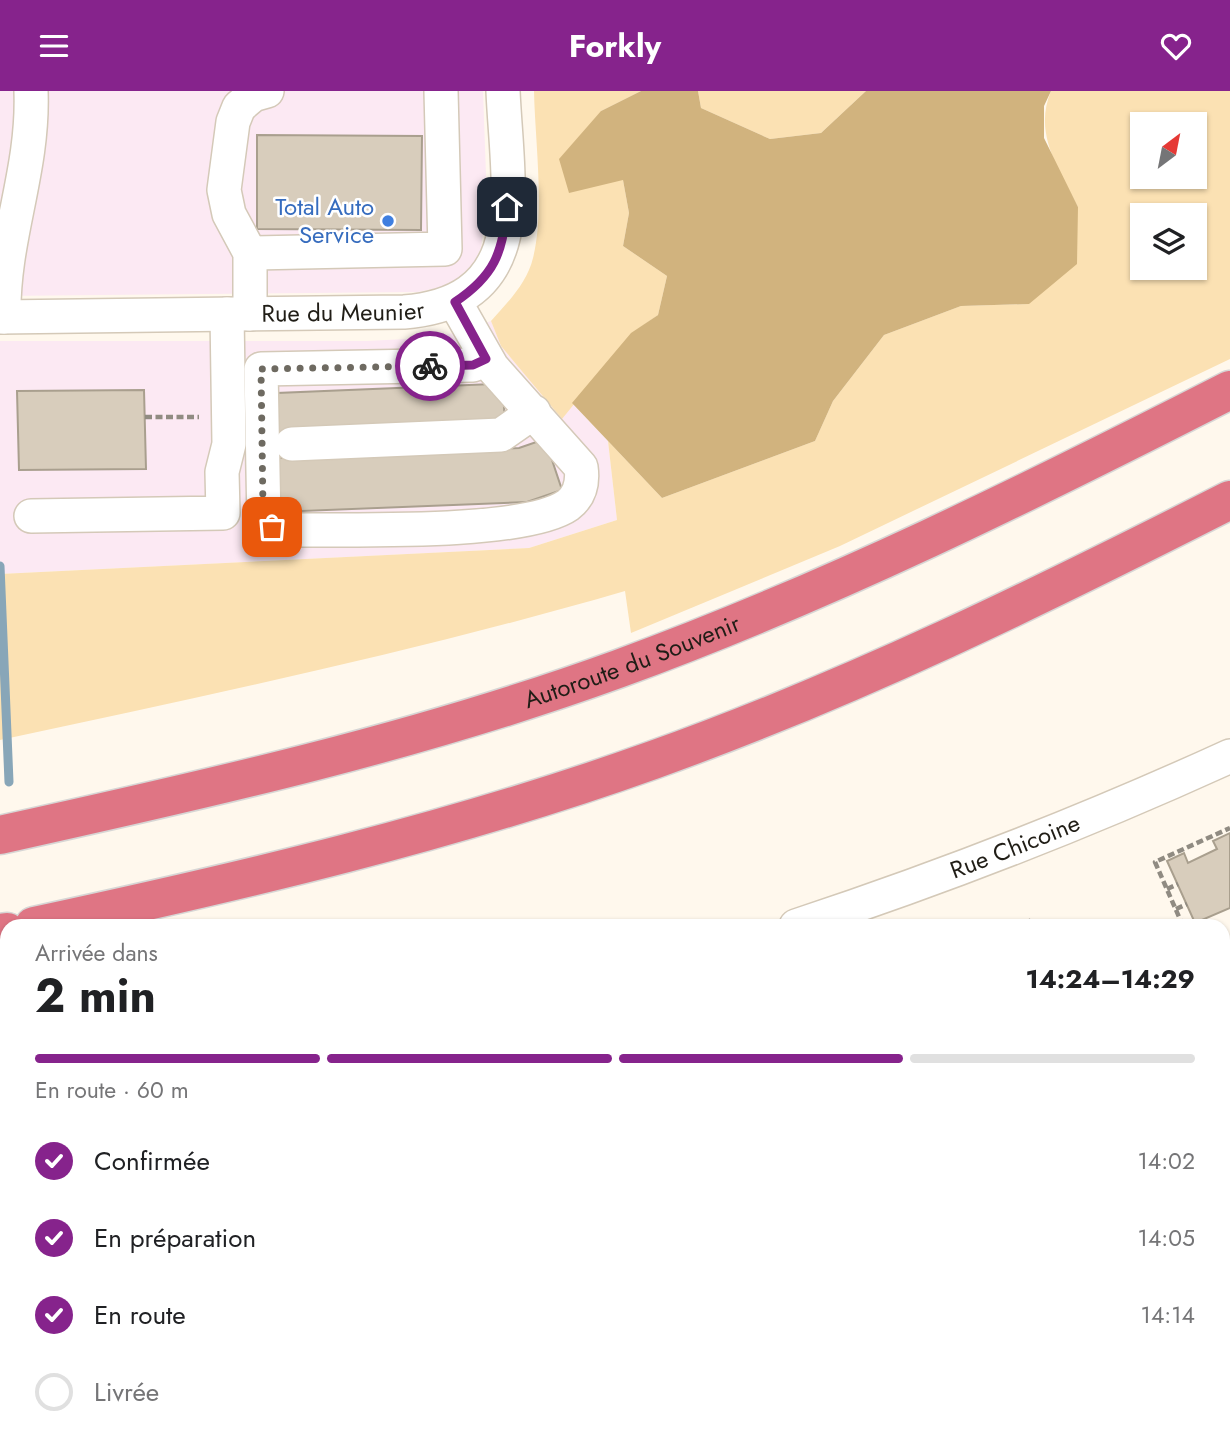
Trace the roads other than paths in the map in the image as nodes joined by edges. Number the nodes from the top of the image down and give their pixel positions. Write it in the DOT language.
graph roads {
  1 [pos="31,91"];
  2 [pos="267,91"];
  3 [pos="440,91"];
  4 [pos="503,91"];
  5 [pos="250,253"];
  6 [pos="455,302"];
  7 [pos="238,314"];
  8 [pos="2,317"];
  9 [pos="486,359"];
  10 [pos="1230,390"];
  11 [pos="534,412"];
  12 [pos="280,444"];
  13 [pos="1230,500"];
  14 [pos="31,516"];
  15 [pos="1230,757"];
  16 [pos="0,835"];
  17 [pos="64,919"];
  18 [pos="816,919"];
  1 -- 8 [label="street"];
  2 -- 5 [label="street"];
  3 -- 5 [label="street"];
  4 -- 6 [label="street, Rue du Meunier"];
  5 -- 7 [label="street"];
  6 -- 7 [label="street, Rue du Meunier"];
  6 -- 9 [label="street"];
  7 -- 8 [label="street, Rue du Meunier"];
  7 -- 14 [label="street"];
  9 -- 11 [label="street"];
  9 -- 12 [label="street"];
  10 -- 16 [label="highway, Autoroute du Souvenir"];
  11 -- 12 [label="street"];
  11 -- 12 [label="street"];
  13 -- 17 [label="highway"];
  15 -- 18 [label="street, Rue Chicoine"];
}
